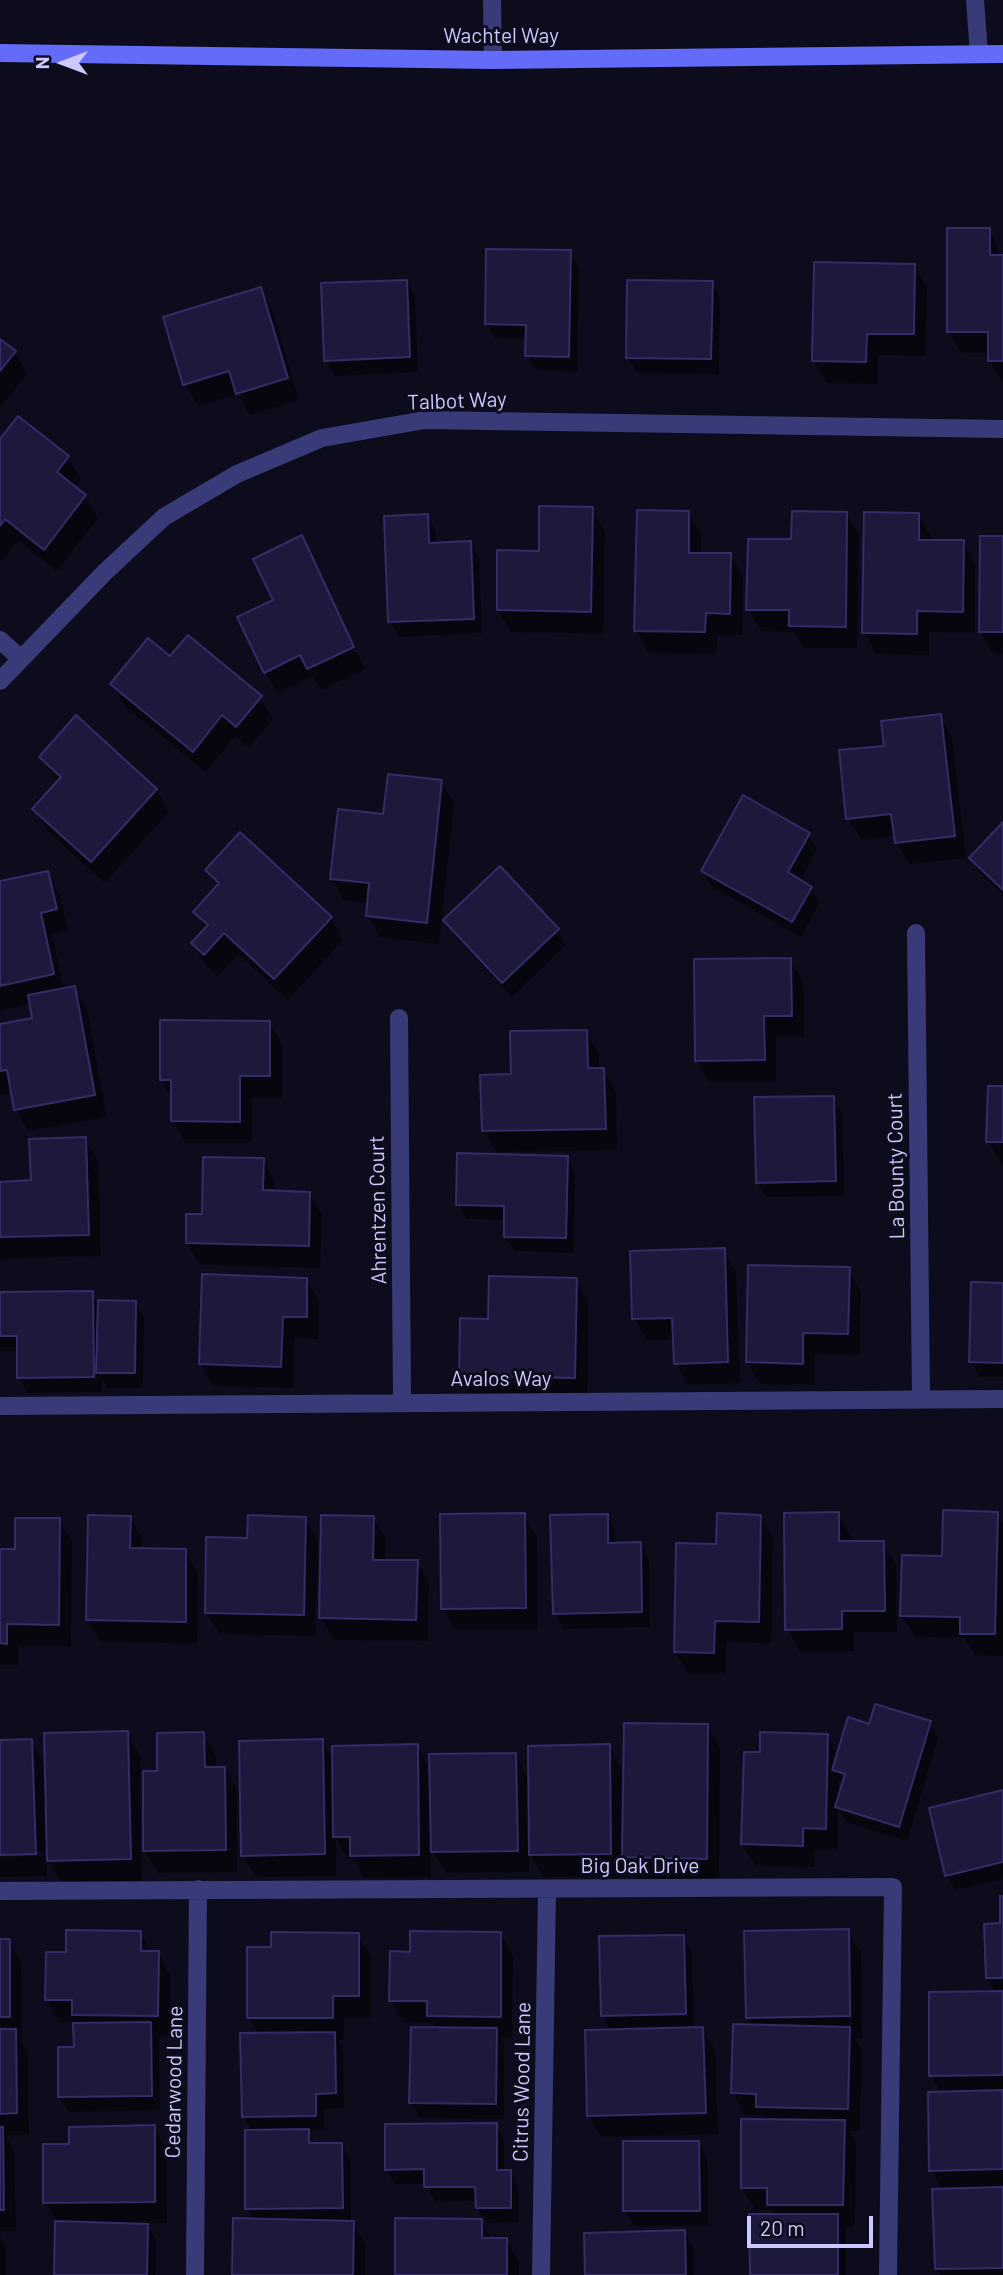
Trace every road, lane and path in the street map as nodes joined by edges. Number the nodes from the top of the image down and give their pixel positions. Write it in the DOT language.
graph roads {
  1 [pos="492,0"];
  2 [pos="975,0"];
  3 [pos="0,52"];
  4 [pos="979,54"];
  5 [pos="1003,54"];
  6 [pos="493,60"];
  7 [pos="1003,429"];
  8 [pos="0,640"];
  9 [pos="19,658"];
  10 [pos="0,681"];
  11 [pos="916,933"];
  12 [pos="399,1018"];
  13 [pos="921,1398"];
  14 [pos="1003,1399"];
  15 [pos="402,1403"];
  16 [pos="0,1406"];
  17 [pos="198,1889"];
  18 [pos="547,1889"];
  19 [pos="0,1891"];
  20 [pos="195,2275"];
  21 [pos="541,2275"];
  22 [pos="888,2275"];
  1 -- 6 [label="street"];
  2 -- 4 [label="street"];
  3 -- 6 [label="main road, Wachtel Way"];
  4 -- 5 [label="main road, Wachtel Way"];
  4 -- 6 [label="main road, Wachtel Way"];
  7 -- 9 [label="street, Talbot Way"];
  8 -- 9 [label="street"];
  9 -- 10 [label="street, Talbot Way"];
  11 -- 13 [label="street, La Bounty Court"];
  12 -- 15 [label="street, Ahrentzen Court"];
  13 -- 14 [label="street, Avalos Way"];
  13 -- 15 [label="street, Avalos Way"];
  15 -- 16 [label="street, Avalos Way"];
  17 -- 18 [label="street, Big Oak Drive"];
  17 -- 19 [label="street, Big Oak Drive"];
  17 -- 20 [label="street, Cedarwood Lane"];
  18 -- 21 [label="street, Citrus Wood Lane"];
  18 -- 22 [label="street, Big Oak Drive"];
}
